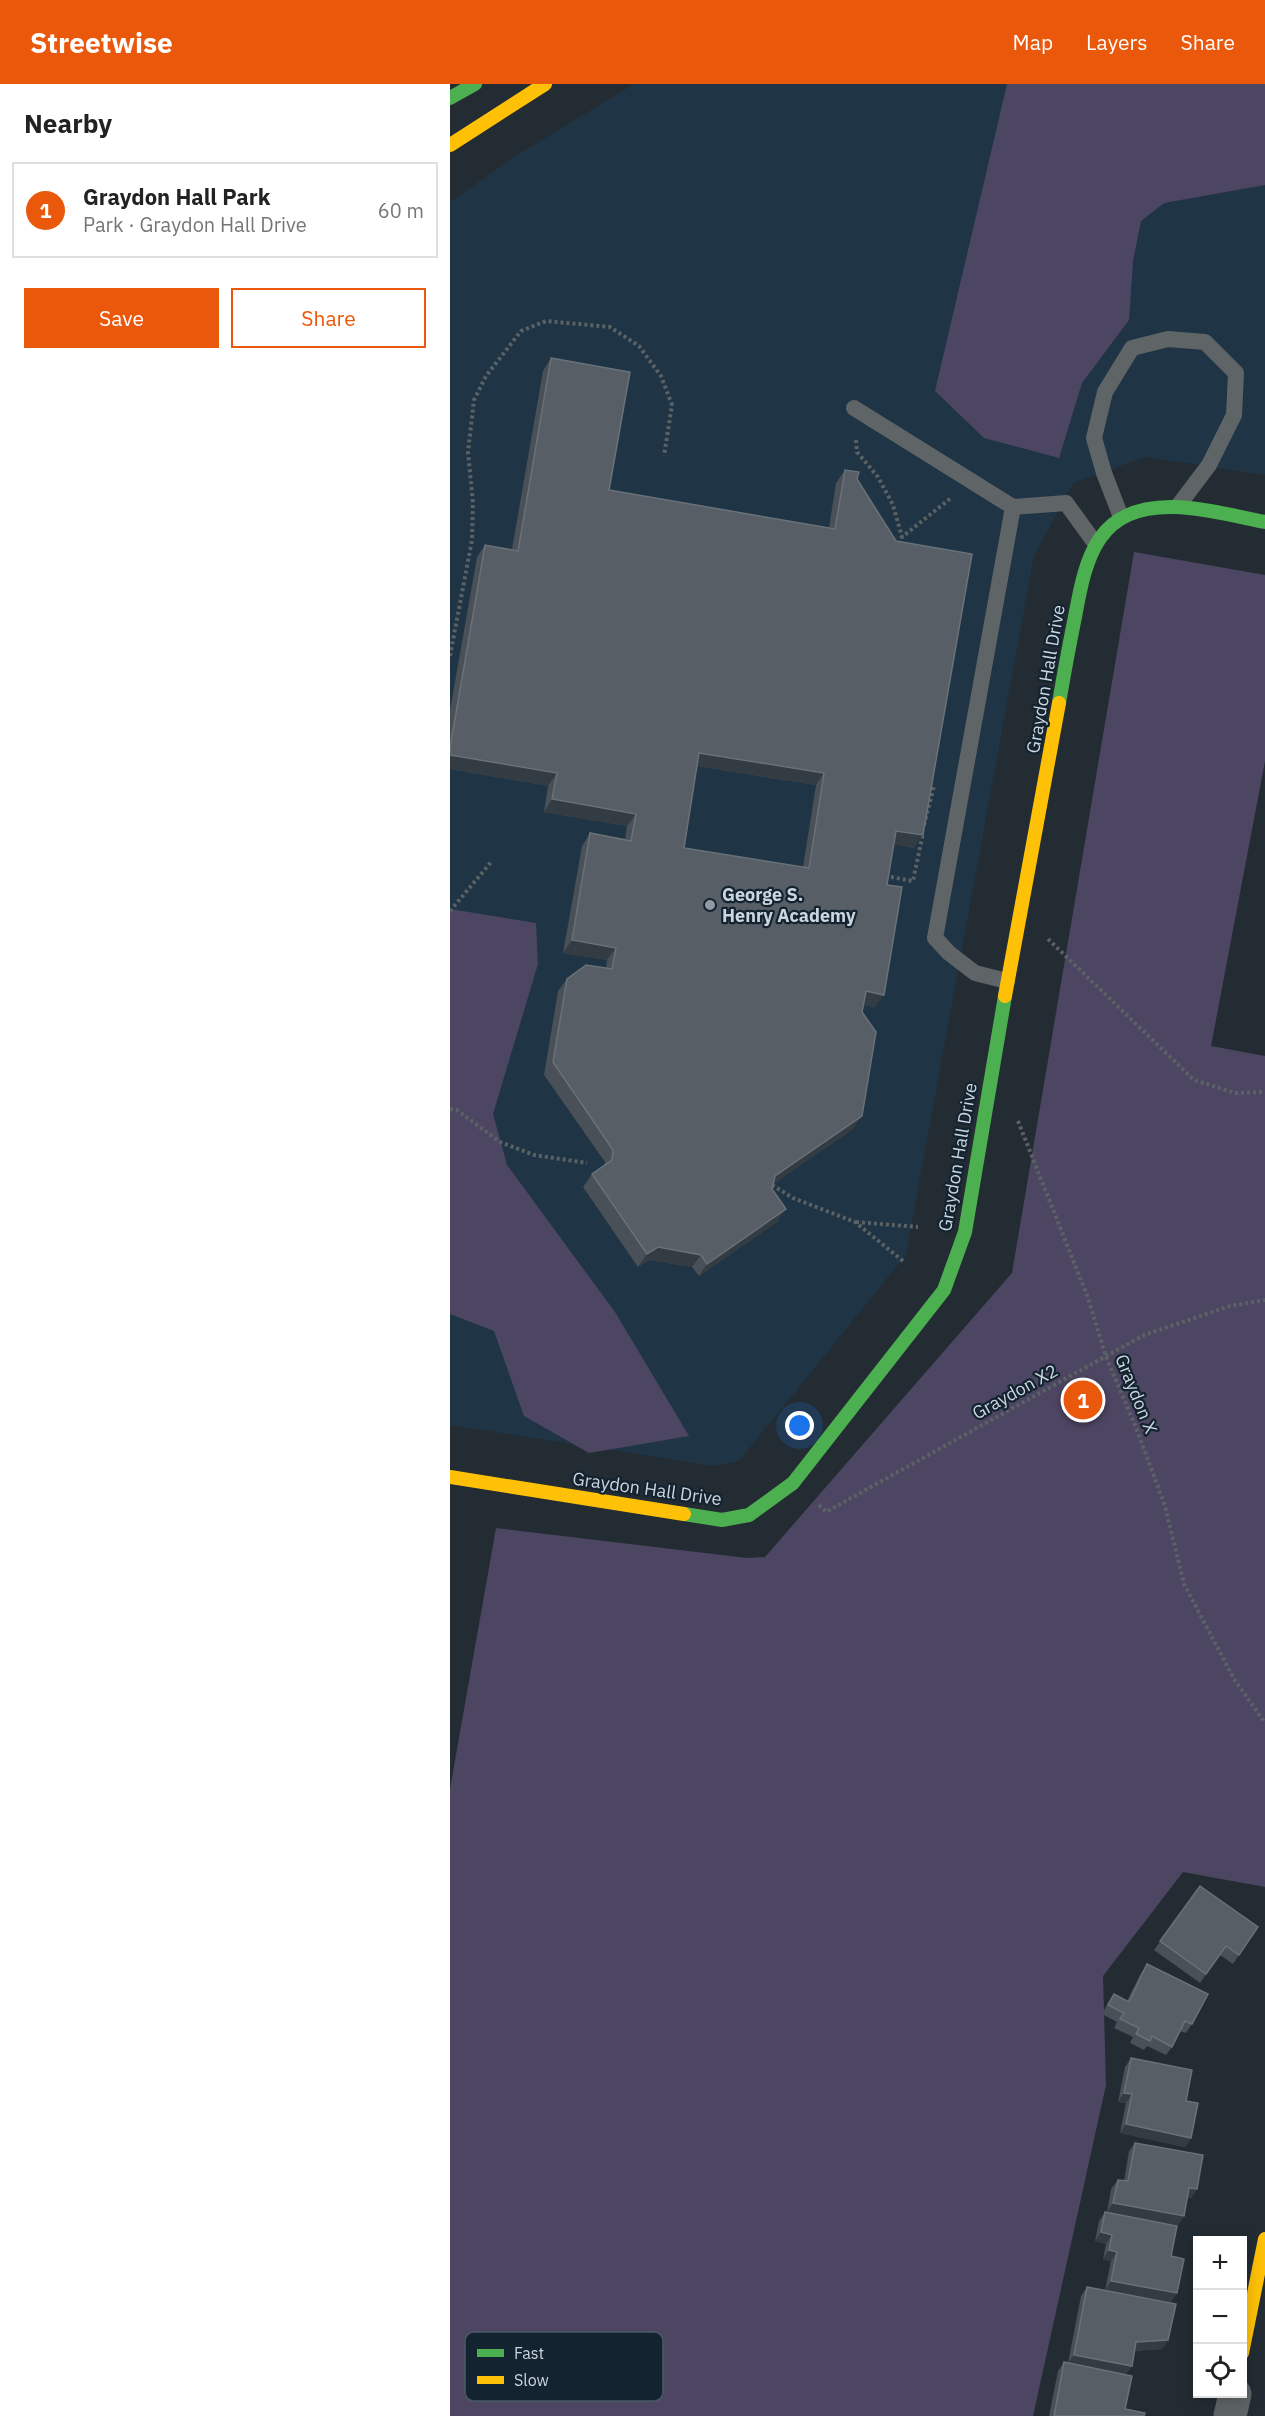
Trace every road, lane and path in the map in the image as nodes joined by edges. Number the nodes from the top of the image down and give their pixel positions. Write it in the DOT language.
graph roads {
  1 [pos="476,84"];
  2 [pos="545,84"];
  3 [pos="450,98"];
  4 [pos="450,145"];
  5 [pos="857,411"];
  6 [pos="664,456"];
  7 [pos="957,494"];
  8 [pos="1178,506"];
  9 [pos="1013,507"];
  10 [pos="1120,517"];
  11 [pos="1265,522"];
  12 [pos="1095,543"];
  13 [pos="450,656"];
  14 [pos="935,785"];
  15 [pos="492,861"];
  16 [pos="885,876"];
  17 [pos="450,912"];
  18 [pos="1017,929"];
  19 [pos="1007,981"];
  20 [pos="1265,1092"];
  21 [pos="450,1109"];
  22 [pos="1015,1116"];
  23 [pos="587,1163"];
  24 [pos="772,1185"];
  25 [pos="855,1222"];
  26 [pos="918,1227"];
  27 [pos="903,1261"];
  28 [pos="1265,1300"];
  29 [pos="1106,1357"];
  30 [pos="450,1477"];
  31 [pos="793,1483"];
  32 [pos="1265,1723"];
  33 [pos="1265,2239"];
  34 [pos="1244,2344"];
  35 [pos="1234,2398"];
  36 [pos="1230,2416"];
  1 -- 3 [label="main road"];
  2 -- 4 [label="main road"];
  5 -- 7 [label="path"];
  5 -- 9 [label="lane"];
  6 -- 13 [label="path"];
  8 -- 10 [label="main road"];
  8 -- 10 [label="lane"];
  8 -- 11 [label="main road"];
  9 -- 12 [label="lane"];
  9 -- 19 [label="lane"];
  10 -- 12 [label="main road, Graydon Hall Drive"];
  12 -- 18 [label="main road, Graydon Hall Drive"];
  14 -- 16 [label="path"];
  15 -- 17 [label="path"];
  18 -- 19 [label="main road, Graydon Hall Drive"];
  18 -- 20 [label="path"];
  19 -- 31 [label="main road, Graydon Hall Drive"];
  21 -- 23 [label="path"];
  22 -- 29 [label="path, Graydon X"];
  24 -- 25 [label="path"];
  25 -- 26 [label="path"];
  25 -- 27 [label="path"];
  28 -- 29 [label="path, Graydon X2"];
  29 -- 31 [label="path, Graydon X2"];
  29 -- 32 [label="path, Graydon X"];
  30 -- 31 [label="main road, Graydon Hall Drive"];
  33 -- 34 [label="main road"];
  35 -- 36 [label="street"];
}
